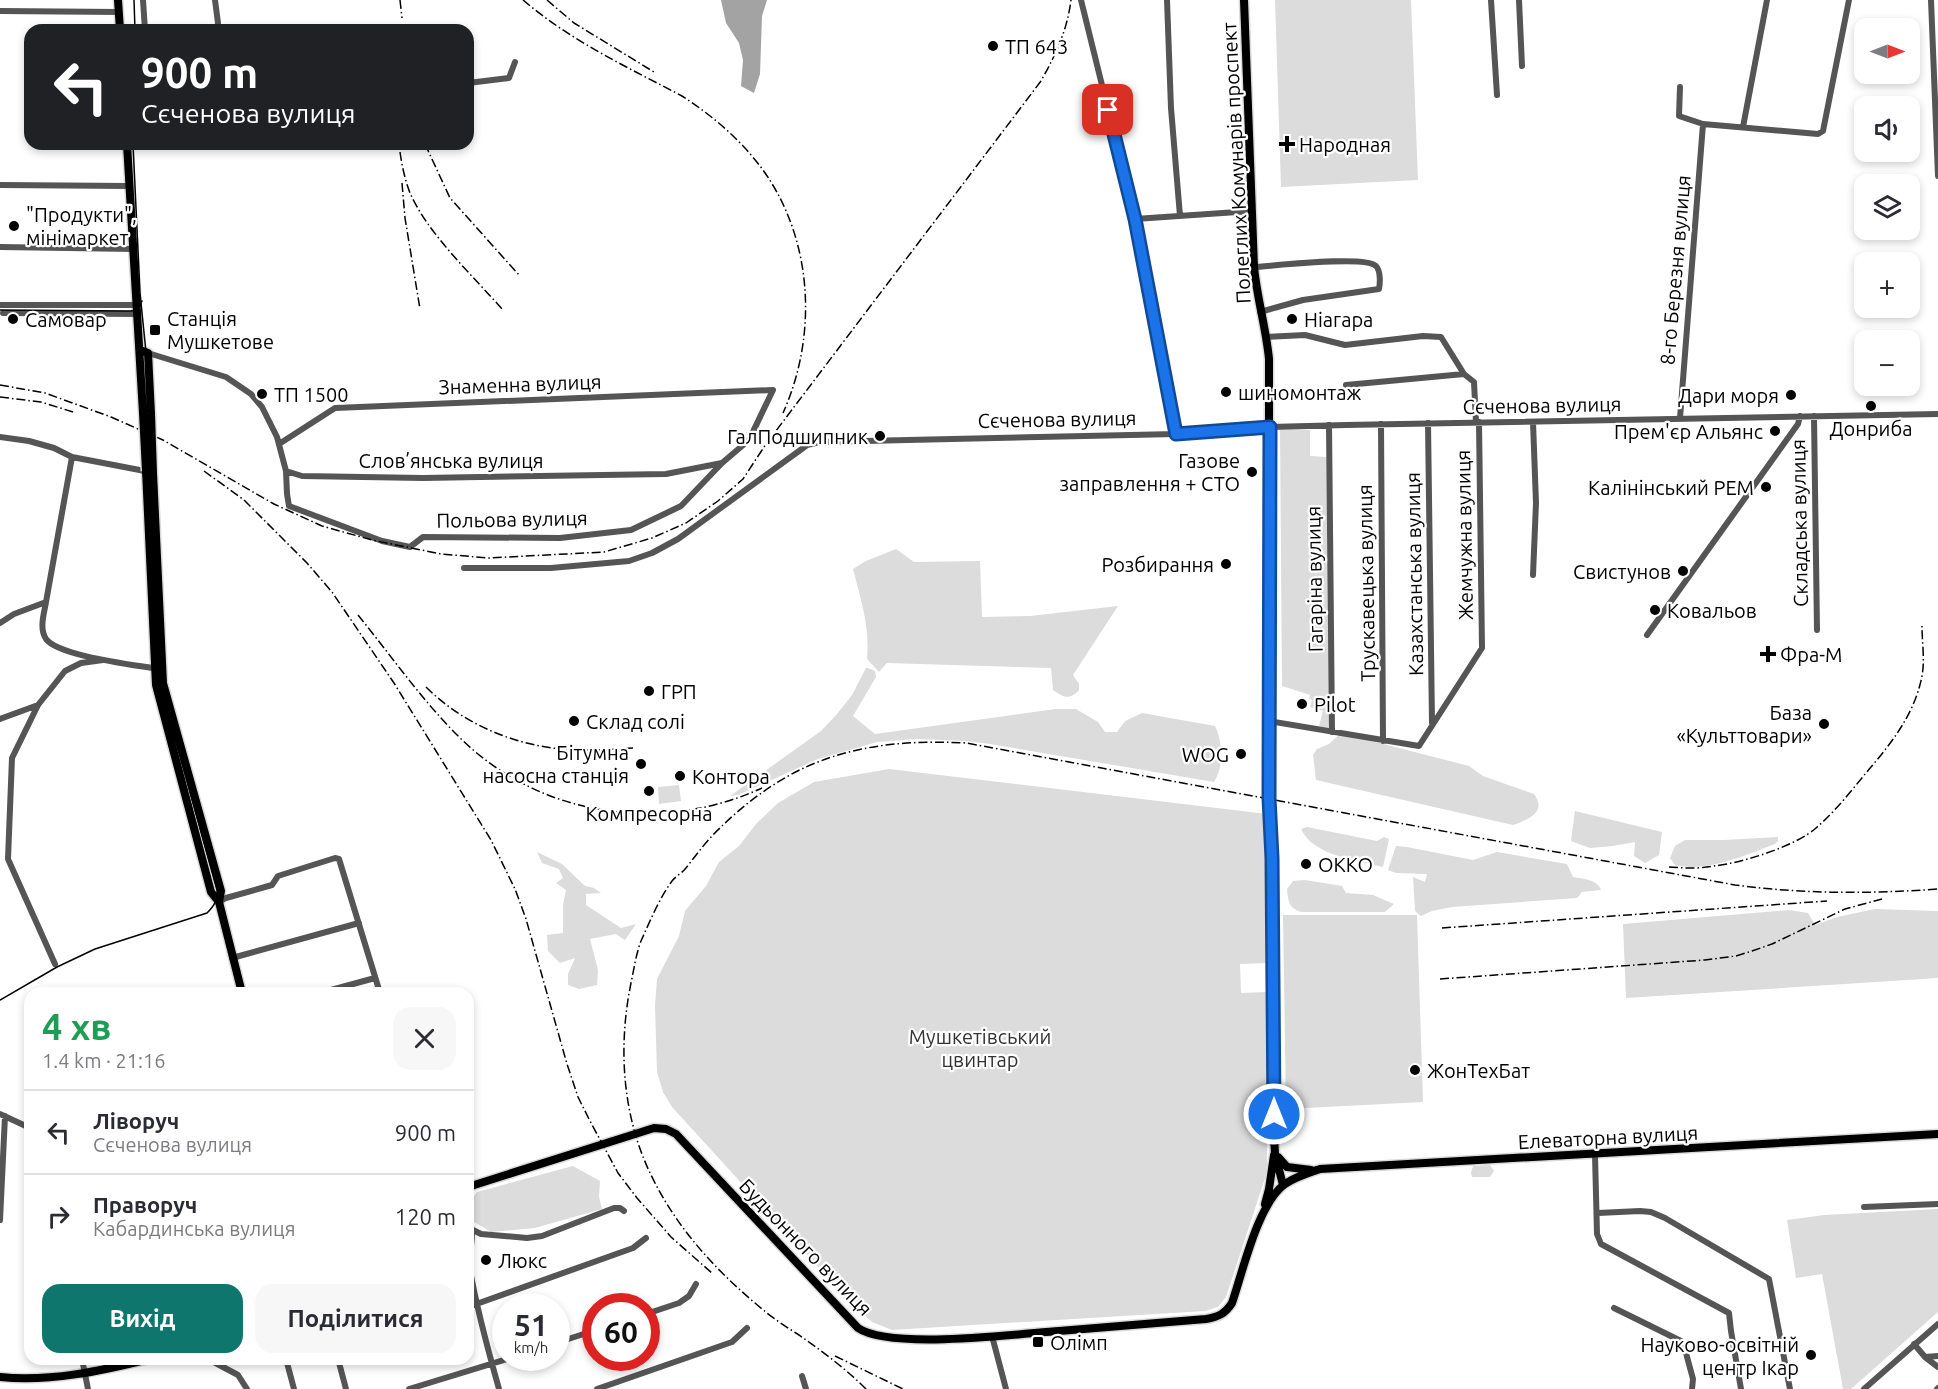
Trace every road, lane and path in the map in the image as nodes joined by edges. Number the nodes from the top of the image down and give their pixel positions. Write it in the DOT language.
graph roads {
  1 [pos="118,0"];
  2 [pos="143,0"];
  3 [pos="215,0"];
  4 [pos="1081,0"];
  5 [pos="1167,0"];
  6 [pos="1244,0"];
  7 [pos="1491,0"];
  8 [pos="1519,0"];
  9 [pos="1767,0"];
  10 [pos="1849,0"];
  11 [pos="1931,0"];
  12 [pos="0,11"];
  13 [pos="119,12"];
  14 [pos="120,24"];
  15 [pos="145,24"];
  16 [pos="218,24"];
  17 [pos="515,62"];
  18 [pos="1522,66"];
  19 [pos="474,82"];
  20 [pos="1680,87"];
  21 [pos="1497,95"];
  22 [pos="1703,124"];
  23 [pos="1743,128"];
  24 [pos="127,150"];
  25 [pos="1938,176"];
  26 [pos="0,185"];
  27 [pos="129,186"];
  28 [pos="1252,211"];
  29 [pos="1180,216"];
  30 [pos="1135,219"];
  31 [pos="0,247"];
  32 [pos="134,249"];
  33 [pos="1254,267"];
  34 [pos="0,305"];
  35 [pos="137,309"];
  36 [pos="1260,312"];
  37 [pos="3,313"];
  38 [pos="1267,337"];
  39 [pos="144,351"];
  40 [pos="1464,374"];
  41 [pos="1346,385"];
  42 [pos="1938,414"];
  43 [pos="1800,416"];
  44 [pos="1814,416"];
  45 [pos="1680,418"];
  46 [pos="1478,422"];
  47 [pos="1533,422"];
  48 [pos="1428,423"];
  49 [pos="1381,424"];
  50 [pos="1329,426"];
  51 [pos="1270,427"];
  52 [pos="1176,434"];
  53 [pos="0,437"];
  54 [pos="279,444"];
  55 [pos="72,457"];
  56 [pos="722,464"];
  57 [pos="286,471"];
  58 [pos="149,472"];
  59 [pos="464,568"];
  60 [pos="1533,575"];
  61 [pos="46,602"];
  62 [pos="0,623"];
  63 [pos="1817,630"];
  64 [pos="1647,635"];
  65 [pos="103,660"];
  66 [pos="158,669"];
  67 [pos="38,705"];
  68 [pos="0,719"];
  69 [pos="1269,721"];
  70 [pos="1432,723"];
  71 [pos="1332,732"];
  72 [pos="1383,741"];
  73 [pos="219,902"];
  74 [pos="359,923"];
  75 [pos="232,958"];
  76 [pos="55,964"];
  77 [pos="375,978"];
  78 [pos="240,987"];
  79 [pos="342,987"];
  80 [pos="378,987"];
  81 [pos="3,1115"];
  82 [pos="24,1125"];
  83 [pos="1938,1134"];
  84 [pos="1274,1148"];
  85 [pos="1595,1155"];
  86 [pos="1320,1169"];
  87 [pos="474,1185"];
  88 [pos="1283,1185"];
  89 [pos="1938,1204"];
  90 [pos="1864,1207"];
  91 [pos="624,1211"];
  92 [pos="1598,1213"];
  93 [pos="1261,1216"];
  94 [pos="0,1220"];
  95 [pos="474,1230"];
  96 [pos="646,1238"];
  97 [pos="696,1284"];
  98 [pos="474,1290"];
  99 [pos="477,1304"];
  100 [pos="474,1305"];
  101 [pos="1614,1308"];
  102 [pos="660,1309"];
  103 [pos="1938,1324"];
  104 [pos="747,1328"];
  105 [pos="992,1336"];
  106 [pos="1914,1344"];
  107 [pos="1938,1356"];
  108 [pos="1925,1357"];
  109 [pos="491,1363"];
  110 [pos="83,1365"];
  111 [pos="122,1365"];
  112 [pos="219,1365"];
  113 [pos="288,1365"];
  114 [pos="340,1365"];
  115 [pos="1938,1367"];
  116 [pos="85,1373"];
  117 [pos="802,1376"];
  118 [pos="0,1377"];
  119 [pos="88,1389"];
  120 [pos="247,1389"];
  121 [pos="294,1389"];
  122 [pos="346,1389"];
  123 [pos="409,1389"];
  124 [pos="499,1389"];
  125 [pos="597,1389"];
  126 [pos="806,1389"];
  127 [pos="1006,1389"];
  128 [pos="1692,1389"];
  129 [pos="1741,1389"];
  130 [pos="1790,1389"];
  131 [pos="1864,1389"];
  1 -- 13 [label="main road"];
  2 -- 15 [label="street"];
  3 -- 16 [label="street"];
  4 -- 30 [label="street"];
  5 -- 29 [label="street"];
  6 -- 28 [label="main road, Полеглих Комунарів проспект"];
  7 -- 21 [label="street"];
  8 -- 18 [label="street"];
  9 -- 23 [label="street"];
  10 -- 23 [label="street"];
  11 -- 25 [label="street"];
  12 -- 13 [label="street"];
  13 -- 14 [label="main road"];
  17 -- 19 [label="street"];
  20 -- 22 [label="street"];
  22 -- 23 [label="street"];
  22 -- 45 [label="street, 8-го Березня вулиця"];
  24 -- 27 [label="main road"];
  26 -- 27 [label="street"];
  27 -- 32 [label="main road"];
  28 -- 29 [label="street"];
  28 -- 33 [label="main road, Полеглих Комунарів проспект"];
  29 -- 30 [label="street"];
  30 -- 52 [label="street"];
  31 -- 32 [label="street"];
  32 -- 35 [label="main road"];
  33 -- 36 [label="main road, Полеглих Комунарів проспект"];
  33 -- 36 [label="street"];
  34 -- 35 [label="street"];
  35 -- 37 [label="street"];
  35 -- 39 [label="main road"];
  36 -- 38 [label="main road, Полеглих Комунарів проспект"];
  38 -- 40 [label="street, Жемчужна вулиця"];
  38 -- 51 [label="main road, Полеглих Комунарів проспект"];
  39 -- 54 [label="street"];
  39 -- 58 [label="main road, bridge"];
  40 -- 41 [label="street"];
  40 -- 46 [label="street, Жемчужна вулиця"];
  42 -- 44 [label="street, Сєченова вулиця"];
  43 -- 44 [label="street, Сєченова вулиця"];
  43 -- 45 [label="street, Сєченова вулиця"];
  43 -- 64 [label="street, Складська вулиця"];
  44 -- 63 [label="street, Складська вулиця"];
  45 -- 47 [label="street, Сєченова вулиця"];
  46 -- 47 [label="street, Сєченова вулиця"];
  46 -- 48 [label="street, Сєченова вулиця"];
  46 -- 70 [label="street, Жемчужна вулиця"];
  47 -- 60 [label="street"];
  48 -- 49 [label="street, Сєченова вулиця"];
  48 -- 70 [label="street, Казахстанська вулиця"];
  49 -- 50 [label="street, Сєченова вулиця"];
  49 -- 72 [label="street, Трускавецька вулиця"];
  50 -- 51 [label="street, Сєченова вулиця"];
  50 -- 71 [label="street, Гагаріна вулиця"];
  51 -- 52 [label="street, Сєченова вулиця"];
  51 -- 69 [label="main road, Полеглих Комунарів проспект"];
  52 -- 59 [label="street, Сєченова вулиця"];
  53 -- 55 [label="street"];
  54 -- 56 [label="street, Знаменна вулиця"];
  54 -- 57 [label="street"];
  55 -- 58 [label="street"];
  55 -- 61 [label="street"];
  56 -- 57 [label="street, Слов’янська вулиця"];
  56 -- 57 [label="street, Польова вулиця"];
  58 -- 66 [label="main road"];
  61 -- 62 [label="street"];
  61 -- 65 [label="street"];
  65 -- 66 [label="street"];
  65 -- 67 [label="street"];
  66 -- 73 [label="main road"];
  67 -- 68 [label="street"];
  67 -- 76 [label="street"];
  69 -- 71 [label="street"];
  69 -- 84 [label="main road, Полеглих Комунарів проспект"];
  70 -- 72 [label="street"];
  71 -- 72 [label="street"];
  73 -- 74 [label="street"];
  73 -- 75 [label="main road"];
  74 -- 75 [label="street"];
  74 -- 77 [label="street"];
  75 -- 78 [label="main road"];
  77 -- 79 [label="street"];
  77 -- 80 [label="street"];
  81 -- 82 [label="street"];
  81 -- 94 [label="street"];
  83 -- 85 [label="main road, Елеваторна вулиця"];
  84 -- 86 [label="main road"];
  84 -- 88 [label="main road, Полеглих Комунарів проспект"];
  84 -- 93 [label="main road"];
  85 -- 86 [label="main road, Елеваторна вулиця"];
  85 -- 92 [label="street"];
  86 -- 88 [label="main road, Елеваторна вулиця"];
  87 -- 105 [label="main road, Будьонного вулиця"];
  88 -- 93 [label="main road, Будьонного вулиця"];
  89 -- 90 [label="street"];
  91 -- 95 [label="street"];
  92 -- 129 [label="street"];
  92 -- 130 [label="street"];
  93 -- 105 [label="main road, Будьонного вулиця"];
  96 -- 99 [label="street"];
  97 -- 102 [label="street"];
  98 -- 99 [label="street"];
  99 -- 100 [label="street"];
  99 -- 109 [label="street"];
  101 -- 128 [label="street"];
  103 -- 106 [label="street"];
  104 -- 125 [label="street"];
  105 -- 127 [label="street"];
  106 -- 108 [label="street"];
  106 -- 131 [label="street"];
  107 -- 108 [label="street"];
  108 -- 115 [label="street"];
  109 -- 123 [label="street"];
  109 -- 124 [label="street"];
  110 -- 116 [label="street"];
  111 -- 116 [label="main road"];
  112 -- 120 [label="street"];
  113 -- 121 [label="street"];
  114 -- 122 [label="street"];
  116 -- 118 [label="main road"];
  116 -- 119 [label="street"];
  117 -- 126 [label="street"];
}
